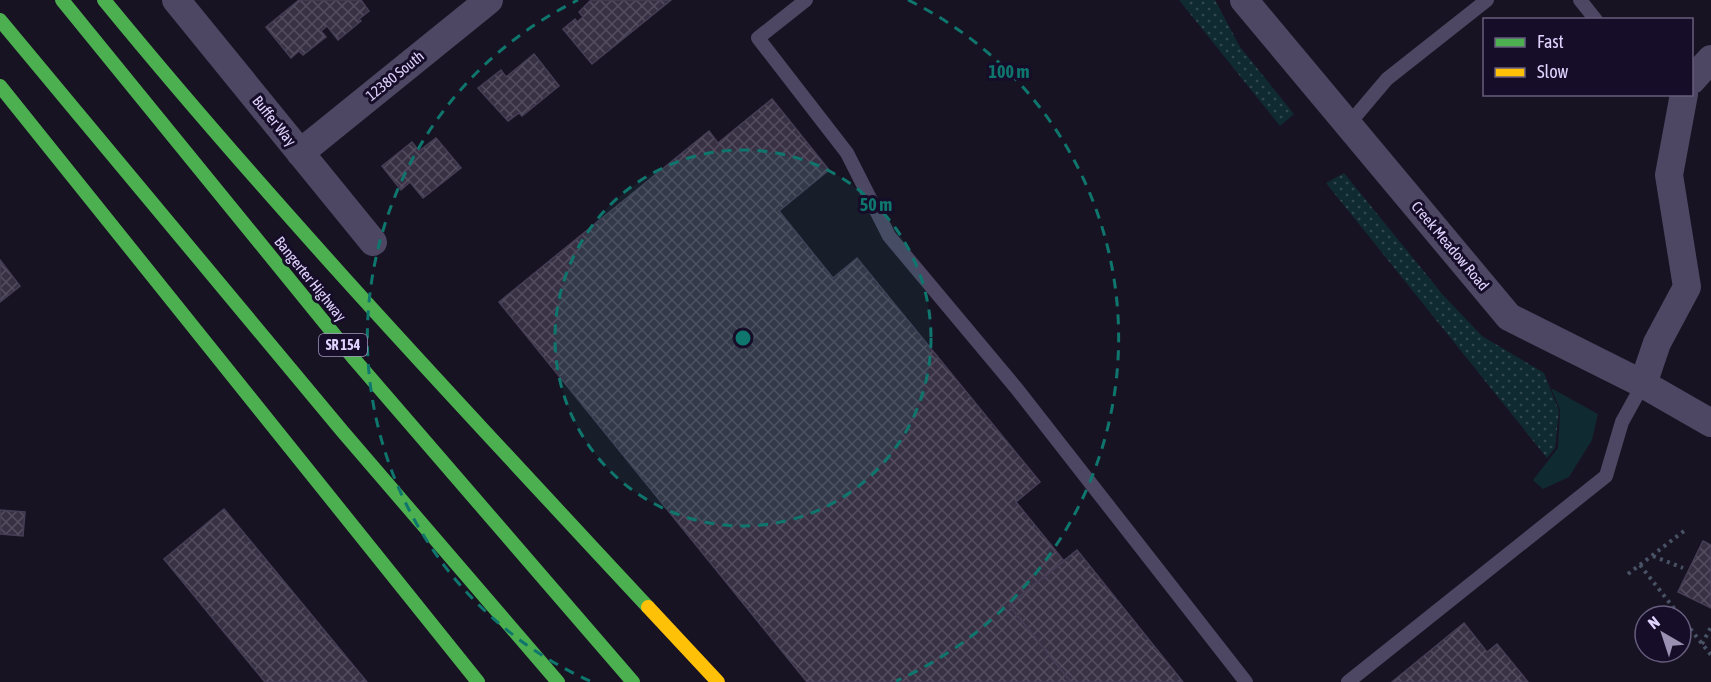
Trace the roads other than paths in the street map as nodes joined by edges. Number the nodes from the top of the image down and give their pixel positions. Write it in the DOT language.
graph roads {
  1 [pos="62,0"];
  2 [pos="104,0"];
  3 [pos="176,0"];
  4 [pos="489,0"];
  5 [pos="806,0"];
  6 [pos="1244,0"];
  7 [pos="1486,0"];
  8 [pos="1580,0"];
  9 [pos="1594,18"];
  10 [pos="0,20"];
  11 [pos="1711,59"];
  12 [pos="1693,79"];
  13 [pos="0,86"];
  14 [pos="1684,96"];
  15 [pos="1348,125"];
  16 [pos="300,153"];
  17 [pos="373,242"];
  18 [pos="1643,384"];
  19 [pos="1711,423"];
  20 [pos="478,682"];
  21 [pos="558,682"];
  22 [pos="633,682"];
  23 [pos="718,682"];
  24 [pos="1246,682"];
  25 [pos="1348,682"];
  1 -- 22 [label="highway, Bangerter Highway / SR 154"];
  2 -- 23 [label="highway"];
  3 -- 16 [label="street, Buffer Way"];
  4 -- 16 [label="street, 12380 South"];
  5 -- 24 [label="lane"];
  6 -- 15 [label="street, Creek Meadow Road"];
  7 -- 15 [label="lane"];
  8 -- 9 [label="lane"];
  10 -- 21 [label="highway"];
  11 -- 12 [label="street"];
  13 -- 20 [label="highway"];
  14 -- 18 [label="street"];
  15 -- 18 [label="street, Creek Meadow Road"];
  16 -- 17 [label="street, Buffer Way"];
  18 -- 19 [label="street, Creek Meadow Road"];
  18 -- 25 [label="lane"];
}
